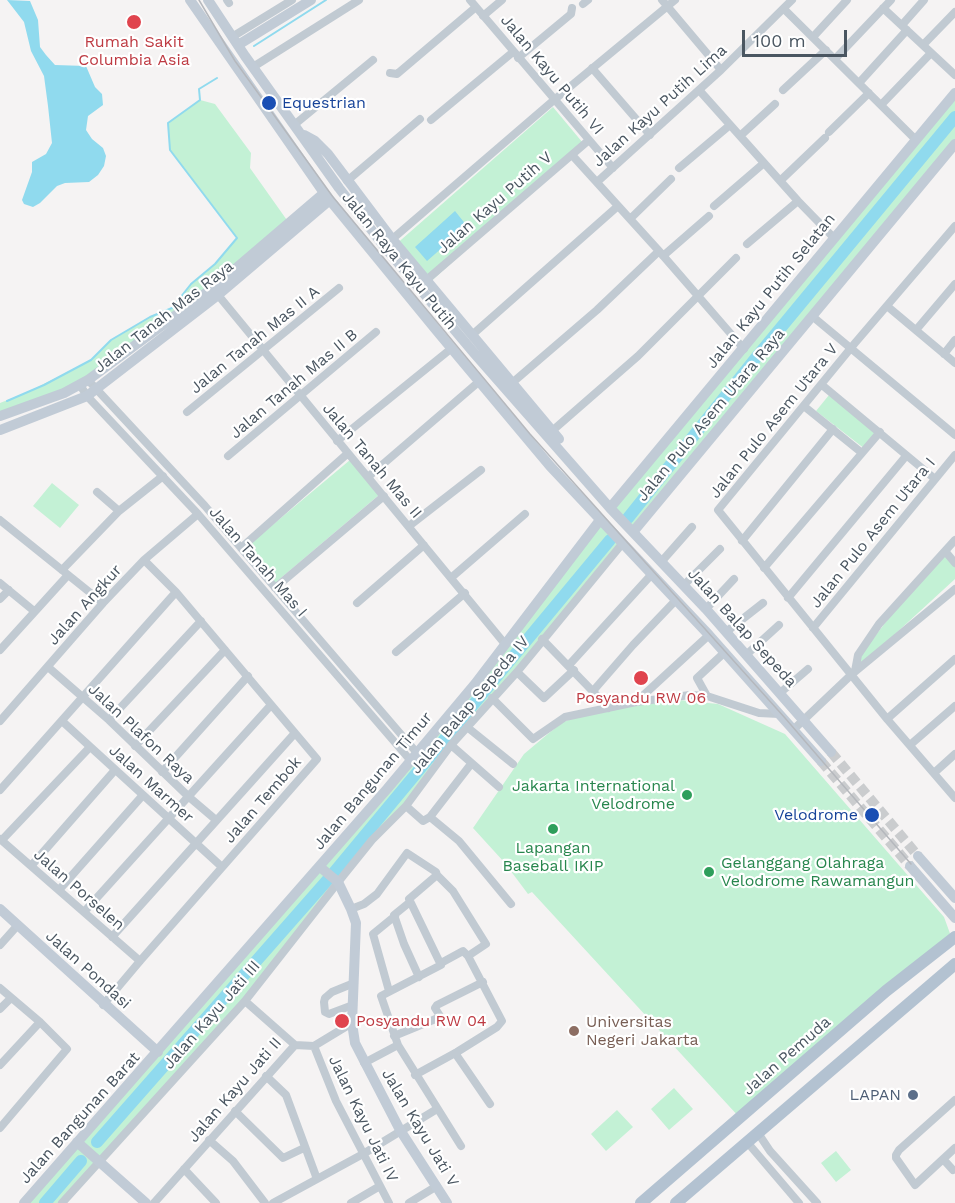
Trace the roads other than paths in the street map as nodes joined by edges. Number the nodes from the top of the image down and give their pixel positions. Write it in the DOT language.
graph roads {
  1 [pos="190,0"];
  2 [pos="208,0"];
  3 [pos="292,0"];
  4 [pos="311,0"];
  5 [pos="358,0"];
  6 [pos="470,0"];
  7 [pos="502,0"];
  8 [pos="675,0"];
  9 [pos="792,0"];
  10 [pos="847,0"];
  11 [pos="891,0"];
  12 [pos="924,0"];
  13 [pos="664,3"];
  14 [pos="476,7"];
  15 [pos="572,8"];
  16 [pos="883,8"];
  17 [pos="784,9"];
  18 [pos="955,12"];
  19 [pos="483,16"];
  20 [pos="904,27"];
  21 [pos="813,37"];
  22 [pos="923,45"];
  23 [pos="239,46"];
  24 [pos="826,50"];
  25 [pos="931,53"];
  26 [pos="515,55"];
  27 [pos="835,59"];
  28 [pos="373,60"];
  29 [pos="253,67"];
  30 [pos="592,68"];
  31 [pos="721,70"];
  32 [pos="390,73"];
  33 [pos="955,75"];
  34 [pos="859,83"];
  35 [pos="699,90"];
  36 [pos="783,90"];
  37 [pos="869,93"];
  38 [pos="955,93"];
  39 [pos="554,100"];
  40 [pos="775,104"];
  41 [pos="881,105"];
  42 [pos="420,119"];
  43 [pos="431,120"];
  44 [pos="730,125"];
  45 [pos="298,129"];
  46 [pos="650,135"];
  47 [pos="740,136"];
  48 [pos="589,140"];
  49 [pos="916,140"];
  50 [pos="955,144"];
  51 [pos="572,155"];
  52 [pos="764,163"];
  53 [pos="613,168"];
  54 [pos="680,168"];
  55 [pos="671,179"];
  56 [pos="347,181"];
  57 [pos="780,181"];
  58 [pos="597,182"];
  59 [pos="327,197"];
  60 [pos="798,201"];
  61 [pos="618,206"];
  62 [pos="714,206"];
  63 [pos="709,216"];
  64 [pos="630,219"];
  65 [pos="955,226"];
  66 [pos="834,238"];
  67 [pos="388,242"];
  68 [pos="747,244"];
  69 [pos="661,254"];
  70 [pos="736,258"];
  71 [pos="423,284"];
  72 [pos="955,284"];
  73 [pos="339,288"];
  74 [pos="218,295"];
  75 [pos="698,297"];
  76 [pos="887,306"];
  77 [pos="812,316"];
  78 [pos="915,330"];
  79 [pos="376,332"];
  80 [pos="472,335"];
  81 [pos="955,340"];
  82 [pos="851,348"];
  83 [pos="262,349"];
  84 [pos="744,349"];
  85 [pos="447,352"];
  86 [pos="474,353"];
  87 [pos="944,354"];
  88 [pos="463,362"];
  89 [pos="955,363"];
  90 [pos="84,383"];
  91 [pos="512,383"];
  92 [pos="476,385"];
  93 [pos="822,385"];
  94 [pos="91,393"];
  95 [pos="301,395"];
  96 [pos="805,407"];
  97 [pos="187,412"];
  98 [pos="0,416"];
  99 [pos="833,429"];
  100 [pos="0,430"];
  101 [pos="552,431"];
  102 [pos="880,432"];
  103 [pos="955,435"];
  104 [pos="337,441"];
  105 [pos="862,453"];
  106 [pos="348,454"];
  107 [pos="955,455"];
  108 [pos="228,456"];
  109 [pos="906,456"];
  110 [pos="481,470"];
  111 [pos="163,476"];
  112 [pos="368,477"];
  113 [pos="935,479"];
  114 [pos="98,492"];
  115 [pos="384,496"];
  116 [pos="600,496"];
  117 [pos="119,511"];
  118 [pos="613,511"];
  119 [pos="198,514"];
  120 [pos="525,514"];
  121 [pos="0,520"];
  122 [pos="603,523"];
  123 [pos="409,526"];
  124 [pos="692,526"];
  125 [pos="631,529"];
  126 [pos="955,540"];
  127 [pos="620,541"];
  128 [pos="742,541"];
  129 [pos="424,544"];
  130 [pos="241,548"];
  131 [pos="720,549"];
  132 [pos="945,551"];
  133 [pos="144,560"];
  134 [pos="662,561"];
  135 [pos="955,563"];
  136 [pos="764,568"];
  137 [pos="65,572"];
  138 [pos="652,574"];
  139 [pos="452,577"];
  140 [pos="734,579"];
  141 [pos="0,583"];
  142 [pos="684,585"];
  143 [pos="275,588"];
  144 [pos="955,589"];
  145 [pos="9,590"];
  146 [pos="176,592"];
  147 [pos="465,593"];
  148 [pos="674,598"];
  149 [pos="788,598"];
  150 [pos="0,599"];
  151 [pos="103,603"];
  152 [pos="357,603"];
  153 [pos="763,603"];
  154 [pos="706,609"];
  155 [pos="34,611"];
  156 [pos="201,621"];
  157 [pos="779,625"];
  158 [pos="813,628"];
  159 [pos="726,632"];
  160 [pos="709,635"];
  161 [pos="542,639"];
  162 [pos="505,644"];
  163 [pos="0,650"];
  164 [pos="225,650"];
  165 [pos="396,652"];
  166 [pos="724,652"];
  167 [pos="746,655"];
  168 [pos="955,659"];
  169 [pos="48,667"];
  170 [pos="571,668"];
  171 [pos="808,669"];
  172 [pos="517,672"];
  173 [pos="853,673"];
  174 [pos="248,676"];
  175 [pos="593,691"];
  176 [pos="780,693"];
  177 [pos="707,696"];
  178 [pos="83,697"];
  179 [pos="492,698"];
  180 [pos="636,702"];
  181 [pos="271,705"];
  182 [pos="955,706"];
  183 [pos="609,708"];
  184 [pos="779,714"];
  185 [pos="109,720"];
  186 [pos="887,720"];
  187 [pos="0,721"];
  188 [pos="62,721"];
  189 [pos="804,721"];
  190 [pos="467,727"];
  191 [pos="793,730"];
  192 [pos="295,732"];
  193 [pos="451,745"];
  194 [pos="910,745"];
  195 [pos="135,746"];
  196 [pos="90,747"];
  197 [pos="831,752"];
  198 [pos="955,754"];
  199 [pos="414,757"];
  200 [pos="821,761"];
  201 [pos="471,764"];
  202 [pos="513,764"];
  203 [pos="115,770"];
  204 [pos="162,772"];
  205 [pos="934,773"];
  206 [pos="499,787"];
  207 [pos="0,790"];
  208 [pos="143,795"];
  209 [pos="189,797"];
  210 [pos="955,798"];
  211 [pos="406,806"];
  212 [pos="430,817"];
  213 [pos="169,818"];
  214 [pos="216,820"];
  215 [pos="1,840"];
  216 [pos="196,843"];
  217 [pos="918,856"];
  218 [pos="31,866"];
  219 [pos="910,866"];
  220 [pos="222,867"];
  221 [pos="322,868"];
  222 [pos="436,875"];
  223 [pos="337,881"];
  224 [pos="59,890"];
  225 [pos="955,898"];
  226 [pos="410,903"];
  227 [pos="511,904"];
  228 [pos="0,909"];
  229 [pos="351,909"];
  230 [pos="84,912"];
  231 [pos="395,916"];
  232 [pos="955,918"];
  233 [pos="17,926"];
  234 [pos="955,936"];
  235 [pos="112,937"];
  236 [pos="0,945"];
  237 [pos="468,956"];
  238 [pos="140,961"];
  239 [pos="441,963"];
  240 [pos="955,964"];
  241 [pos="419,977"];
  242 [pos="483,982"];
  243 [pos="354,983"];
  244 [pos="0,988"];
  245 [pos="389,991"];
  246 [pos="11,998"];
  247 [pos="246,1001"];
  248 [pos="104,1005"];
  249 [pos="353,1005"];
  250 [pos="0,1009"];
  251 [pos="40,1022"];
  252 [pos="352,1023"];
  253 [pos="394,1036"];
  254 [pos="295,1045"];
  255 [pos="398,1045"];
  256 [pos="314,1046"];
  257 [pos="158,1053"];
  258 [pos="455,1053"];
  259 [pos="364,1063"];
  260 [pos="0,1065"];
  261 [pos="415,1075"];
  262 [pos="266,1077"];
  263 [pos="955,1100"];
  264 [pos="490,1104"];
  265 [pos="437,1109"];
  266 [pos="235,1111"];
  267 [pos="0,1128"];
  268 [pos="400,1130"];
  269 [pos="758,1133"];
  270 [pos="209,1140"];
  271 [pos="747,1142"];
  272 [pos="78,1143"];
  273 [pos="460,1146"];
  274 [pos="304,1148"];
  275 [pos="955,1148"];
  276 [pos="770,1151"];
  277 [pos="363,1154"];
  278 [pos="943,1159"];
  279 [pos="99,1160"];
  280 [pos="761,1160"];
  281 [pos="184,1168"];
  282 [pos="953,1170"];
  283 [pos="317,1179"];
  284 [pos="380,1186"];
  285 [pos="437,1186"];
  286 [pos="24,1203"];
  287 [pos="62,1203"];
  288 [pos="146,1203"];
  289 [pos="154,1203"];
  290 [pos="216,1203"];
  291 [pos="265,1203"];
  292 [pos="273,1203"];
  293 [pos="351,1203"];
  294 [pos="389,1203"];
  295 [pos="409,1203"];
  296 [pos="447,1203"];
  297 [pos="641,1203"];
  298 [pos="676,1203"];
  299 [pos="799,1203"];
  300 [pos="816,1203"];
  1 -- 59 [label="main road, Jalan Raya Kayu Putih"];
  2 -- 23 [label="main road, Jalan Raya Kayu Putih"];
  3 -- 23 [label="street"];
  4 -- 23 [label="main road"];
  5 -- 29 [label="street"];
  6 -- 14 [label="street, Jalan Kayu Putih VI"];
  7 -- 19 [label="street"];
  8 -- 13 [label="street"];
  9 -- 17 [label="street, Jalan Kayu Putih Lima"];
  10 -- 21 [label="street"];
  11 -- 16 [label="street"];
  12 -- 20 [label="street"];
  13 -- 30 [label="street"];
  13 -- 31 [label="street"];
  14 -- 19 [label="street, Jalan Kayu Putih VI"];
  14 -- 32 [label="street"];
  15 -- 26 [label="street"];
  16 -- 20 [label="street"];
  16 -- 27 [label="street"];
  17 -- 21 [label="street"];
  17 -- 31 [label="street, Jalan Kayu Putih Lima"];
  18 -- 22 [label="street"];
  19 -- 26 [label="street, Jalan Kayu Putih VI"];
  20 -- 22 [label="street"];
  20 -- 34 [label="street"];
  21 -- 24 [label="street"];
  22 -- 25 [label="street"];
  23 -- 29 [label="main road, Jalan Raya Kayu Putih"];
  24 -- 27 [label="street"];
  24 -- 36 [label="street"];
  25 -- 33 [label="street"];
  25 -- 41 [label="street"];
  26 -- 39 [label="street, Jalan Kayu Putih VI"];
  26 -- 43 [label="street"];
  27 -- 34 [label="street"];
  28 -- 45 [label="street"];
  29 -- 45 [label="main road, Jalan Raya Kayu Putih"];
  30 -- 39 [label="street"];
  30 -- 46 [label="street"];
  31 -- 35 [label="street, Jalan Kayu Putih Lima"];
  34 -- 37 [label="street"];
  35 -- 44 [label="street"];
  35 -- 46 [label="street, Jalan Kayu Putih Lima"];
  37 -- 41 [label="street"];
  37 -- 57 [label="street"];
  38 -- 49 [label="main road, Jalan Kayu Putih Selatan"];
  39 -- 48 [label="street, Jalan Kayu Putih VI"];
  39 -- 67 [label="street"];
  40 -- 47 [label="street"];
  41 -- 49 [label="street"];
  42 -- 56 [label="street"];
  44 -- 47 [label="street"];
  44 -- 54 [label="street"];
  45 -- 56 [label="main road, Jalan Raya Kayu Putih"];
  45 -- 67 [label="main road, Jalan Raya Kayu Putih"];
  46 -- 53 [label="street, Jalan Kayu Putih Lima"];
  47 -- 52 [label="street"];
  48 -- 51 [label="street, Jalan Kayu Putih V"];
  48 -- 53 [label="street, Jalan Kayu Putih VI"];
  49 -- 66 [label="main road, Jalan Kayu Putih Selatan"];
  50 -- 77 [label="main road, Jalan Pulo Asem Utara Raya"];
  51 -- 58 [label="street"];
  51 -- 71 [label="street, Jalan Kayu Putih V"];
  52 -- 57 [label="street"];
  52 -- 62 [label="street"];
  53 -- 58 [label="street, Jalan Kayu Putih Lima"];
  55 -- 64 [label="street"];
  56 -- 67 [label="main road, Jalan Raya Kayu Putih"];
  57 -- 60 [label="street"];
  58 -- 61 [label="street"];
  59 -- 74 [label="main road, Jalan Tanah Mas Raya"];
  59 -- 88 [label="main road, Jalan Raya Kayu Putih"];
  59 -- 90 [label="main road, Jalan Tanah Mas Raya"];
  60 -- 66 [label="street"];
  60 -- 68 [label="street"];
  61 -- 64 [label="street"];
  61 -- 80 [label="street"];
  63 -- 69 [label="street"];
  64 -- 69 [label="street"];
  65 -- 76 [label="street, Jalan Pulo Asem Utara V"];
  66 -- 84 [label="main road, Jalan Kayu Putih Selatan"];
  67 -- 71 [label="main road, Jalan Raya Kayu Putih"];
  69 -- 75 [label="street"];
  69 -- 91 [label="street"];
  70 -- 75 [label="street"];
  71 -- 80 [label="main road, Jalan Raya Kayu Putih"];
  71 -- 86 [label="main road, Jalan Raya Kayu Putih"];
  72 -- 78 [label="street"];
  73 -- 83 [label="street, Jalan Tanah Mas II A"];
  74 -- 83 [label="street, Jalan Tanah Mas II"];
  74 -- 94 [label="main road, Jalan Tanah Mas Raya"];
  75 -- 84 [label="street"];
  75 -- 101 [label="street"];
  76 -- 78 [label="street"];
  76 -- 82 [label="street, Jalan Pulo Asem Utara V"];
  77 -- 82 [label="street"];
  77 -- 125 [label="main road, Jalan Pulo Asem Utara Raya"];
  78 -- 87 [label="street"];
  79 -- 95 [label="street, Jalan Tanah Mas II B"];
  80 -- 91 [label="main road, Jalan Raya Kayu Putih"];
  81 -- 87 [label="street"];
  82 -- 93 [label="street, Jalan Pulo Asem Utara V"];
  82 -- 103 [label="street"];
  83 -- 95 [label="street, Jalan Tanah Mas II"];
  83 -- 97 [label="street, Jalan Tanah Mas II A"];
  84 -- 118 [label="main road, Jalan Kayu Putih Selatan"];
  85 -- 104 [label="street"];
  86 -- 88 [label="main road"];
  86 -- 116 [label="main road, Jalan Raya Kayu Putih"];
  87 -- 89 [label="street"];
  88 -- 122 [label="main road, Jalan Raya Kayu Putih"];
  90 -- 94 [label="street, Jalan Tanah Mas I"];
  90 -- 98 [label="main road, Jalan Tanah Mas Raya"];
  91 -- 101 [label="main road, Jalan Raya Kayu Putih"];
  92 -- 112 [label="street"];
  93 -- 96 [label="street, Jalan Pulo Asem Utara V"];
  93 -- 102 [label="street"];
  94 -- 100 [label="main road, Jalan Tanah Mas Raya"];
  94 -- 111 [label="street, Jalan Tanah Mas I"];
  94 -- 130 [label="street, Jalan Tanah Mas I"];
  95 -- 104 [label="street, Jalan Tanah Mas II"];
  95 -- 108 [label="street, Jalan Tanah Mas II B"];
  96 -- 99 [label="street"];
  96 -- 128 [label="street, Jalan Pulo Asem Utara V"];
  99 -- 105 [label="street"];
  99 -- 128 [label="street"];
  101 -- 116 [label="main road, Jalan Raya Kayu Putih"];
  102 -- 105 [label="street"];
  102 -- 109 [label="street"];
  104 -- 106 [label="street, Jalan Tanah Mas II"];
  105 -- 136 [label="street"];
  106 -- 112 [label="street, Jalan Tanah Mas II"];
  106 -- 130 [label="street"];
  107 -- 113 [label="street, Jalan Pulo Asem Utara I"];
  109 -- 113 [label="street"];
  109 -- 149 [label="street"];
  110 -- 123 [label="street"];
  111 -- 117 [label="street"];
  111 -- 119 [label="street, Jalan Tanah Mas I"];
  112 -- 115 [label="street, Jalan Tanah Mas II"];
  113 -- 158 [label="street, Jalan Pulo Asem Utara I"];
  114 -- 117 [label="street"];
  115 -- 123 [label="street, Jalan Tanah Mas II"];
  115 -- 143 [label="street"];
  116 -- 118 [label="main road, Jalan Raya Kayu Putih"];
  117 -- 137 [label="street"];
  118 -- 125 [label="main road, Jalan Raya Kayu Putih"];
  119 -- 133 [label="street, Jalan Angkur"];
  119 -- 199 [label="street, Jalan Tanah Mas I"];
  120 -- 139 [label="street"];
  121 -- 137 [label="street"];
  122 -- 127 [label="main road, Jalan Raya Kayu Putih"];
  122 -- 162 [label="main road, Jalan Bangunan Timur"];
  123 -- 129 [label="street, Jalan Tanah Mas II"];
  124 -- 134 [label="street"];
  125 -- 134 [label="main road, Jalan Balap Sepeda"];
  126 -- 132 [label="street"];
  127 -- 138 [label="main road, Jalan Balap Sepeda"];
  127 -- 161 [label="street, Jalan Balap Sepeda IV"];
  128 -- 136 [label="street"];
  129 -- 139 [label="street, Jalan Tanah Mas II"];
  129 -- 152 [label="street"];
  130 -- 143 [label="street, Jalan Tanah Mas I"];
  131 -- 142 [label="street"];
  132 -- 135 [label="street"];
  132 -- 173 [label="street"];
  133 -- 146 [label="street, Jalan Tembok"];
  133 -- 151 [label="street, Jalan Angkur"];
  134 -- 142 [label="main road, Jalan Balap Sepeda"];
  136 -- 149 [label="street"];
  137 -- 151 [label="street"];
  137 -- 155 [label="street"];
  138 -- 148 [label="main road, Jalan Balap Sepeda"];
  138 -- 170 [label="street"];
  139 -- 147 [label="street, Jalan Tanah Mas II"];
  140 -- 154 [label="street"];
  141 -- 145 [label="street"];
  142 -- 148 [label="main road"];
  142 -- 154 [label="main road, Jalan Balap Sepeda"];
  143 -- 199 [label="street, Jalan Tanah Mas I"];
  144 -- 173 [label="street"];
  145 -- 150 [label="street"];
  145 -- 155 [label="street"];
  146 -- 156 [label="street, Jalan Tembok"];
  146 -- 178 [label="street"];
  147 -- 162 [label="street, Jalan Tanah Mas II"];
  147 -- 165 [label="street"];
  148 -- 160 [label="main road, Jalan Balap Sepeda"];
  148 -- 175 [label="street"];
  149 -- 158 [label="street"];
  151 -- 169 [label="street, Jalan Angkur"];
  153 -- 159 [label="street"];
  154 -- 159 [label="main road, Jalan Balap Sepeda"];
  155 -- 163 [label="street"];
  156 -- 164 [label="street, Jalan Tembok"];
  156 -- 185 [label="street"];
  157 -- 167 [label="street"];
  158 -- 173 [label="street"];
  159 -- 167 [label="main road, Jalan Balap Sepeda"];
  160 -- 166 [label="main road, Jalan Balap Sepeda"];
  160 -- 180 [label="street"];
  161 -- 170 [label="street"];
  161 -- 172 [label="street, Jalan Balap Sepeda IV"];
  162 -- 199 [label="main road, Jalan Bangunan Timur"];
  164 -- 174 [label="street, Jalan Tembok"];
  164 -- 195 [label="street"];
  166 -- 177 [label="street"];
  166 -- 184 [label="main road, Jalan Balap Sepeda"];
  167 -- 176 [label="main road, Jalan Balap Sepeda"];
  168 -- 186 [label="street"];
  169 -- 178 [label="street, Jalan Plafon Raya"];
  169 -- 187 [label="street, Jalan Angkur"];
  170 -- 172 [label="street"];
  170 -- 175 [label="street"];
  171 -- 176 [label="street"];
  172 -- 179 [label="street, Jalan Balap Sepeda IV"];
  173 -- 186 [label="street"];
  173 -- 189 [label="street"];
  174 -- 181 [label="street, Jalan Tembok"];
  174 -- 204 [label="street"];
  175 -- 183 [label="street"];
  176 -- 189 [label="main road, Jalan Balap Sepeda"];
  177 -- 180 [label="street"];
  177 -- 184 [label="street"];
  178 -- 185 [label="street, Jalan Plafon Raya"];
  178 -- 188 [label="street"];
  179 -- 183 [label="street"];
  179 -- 190 [label="street, Jalan Balap Sepeda IV"];
  180 -- 183 [label="street"];
  181 -- 192 [label="street, Jalan Tembok"];
  181 -- 209 [label="street"];
  182 -- 194 [label="street"];
  184 -- 191 [label="main road, Jalan Balap Sepeda"];
  185 -- 195 [label="street, Jalan Plafon Raya"];
  186 -- 194 [label="street"];
  188 -- 196 [label="street, Jalan Marmer"];
  188 -- 207 [label="street"];
  189 -- 191 [label="street"];
  189 -- 197 [label="main road, Jalan Balap Sepeda"];
  190 -- 193 [label="street, Jalan Balap Sepeda IV"];
  190 -- 202 [label="street"];
  191 -- 200 [label="main road, Jalan Balap Sepeda"];
  192 -- 214 [label="street"];
  192 -- 220 [label="street, Jalan Tembok"];
  193 -- 201 [label="street"];
  193 -- 211 [label="street, Jalan Balap Sepeda IV"];
  194 -- 205 [label="street"];
  195 -- 204 [label="street, Jalan Plafon Raya"];
  196 -- 203 [label="street, Jalan Marmer"];
  196 -- 215 [label="street"];
  198 -- 205 [label="street"];
  199 -- 221 [label="main road, Jalan Bangunan Timur"];
  201 -- 206 [label="street"];
  201 -- 212 [label="street"];
  203 -- 208 [label="street, Jalan Marmer"];
  203 -- 218 [label="street"];
  204 -- 209 [label="street, Jalan Plafon Raya"];
  205 -- 210 [label="street"];
  208 -- 213 [label="street, Jalan Marmer"];
  208 -- 224 [label="street"];
  209 -- 213 [label="street"];
  209 -- 214 [label="street, Jalan Plafon Raya"];
  211 -- 212 [label="street"];
  211 -- 223 [label="street, Jalan Balap Sepeda IV"];
  212 -- 227 [label="street"];
  213 -- 216 [label="street, Jalan Marmer"];
  213 -- 230 [label="street"];
  214 -- 216 [label="street"];
  215 -- 218 [label="street, Jalan Porselen"];
  216 -- 220 [label="street, Jalan Marmer"];
  216 -- 235 [label="street"];
  217 -- 225 [label="main road"];
  218 -- 224 [label="street, Jalan Porselen"];
  219 -- 232 [label="main road"];
  220 -- 238 [label="street, Jalan Tembok"];
  221 -- 223 [label="main road, Jalan Kayu Jati V"];
  221 -- 257 [label="main road, Jalan Bangunan Timur"];
  222 -- 226 [label="street"];
  222 -- 229 [label="street"];
  222 -- 237 [label="street"];
  223 -- 229 [label="main road, Jalan Kayu Jati V"];
  223 -- 247 [label="street, Jalan Kayu Jati III"];
  224 -- 230 [label="street, Jalan Porselen"];
  226 -- 231 [label="street"];
  226 -- 239 [label="street"];
  228 -- 233 [label="main road, Jalan Pondasi"];
  229 -- 243 [label="main road, Jalan Kayu Jati V"];
  230 -- 235 [label="street, Jalan Porselen"];
  231 -- 241 [label="street"];
  231 -- 245 [label="street"];
  233 -- 236 [label="street"];
  233 -- 248 [label="main road, Jalan Pondasi"];
  234 -- 297 [label="main road, Jalan Pemuda"];
  235 -- 238 [label="street, Jalan Porselen"];
  237 -- 239 [label="street"];
  237 -- 242 [label="street"];
  238 -- 248 [label="street, Jalan Tembok"];
  239 -- 241 [label="street"];
  240 -- 269 [label="main road"];
  241 -- 245 [label="street"];
  242 -- 253 [label="street"];
  242 -- 258 [label="street"];
  243 -- 249 [label="main road, Jalan Kayu Jati V"];
  243 -- 249 [label="street"];
  244 -- 246 [label="street"];
  245 -- 253 [label="street"];
  246 -- 250 [label="street"];
  246 -- 251 [label="street"];
  247 -- 254 [label="street, Jalan Kayu Jati II"];
  247 -- 279 [label="street, Jalan Kayu Jati III"];
  248 -- 257 [label="main road, Jalan Pondasi"];
  249 -- 252 [label="main road, Jalan Kayu Jati V"];
  251 -- 260 [label="street"];
  251 -- 267 [label="street"];
  252 -- 256 [label="street, Jalan Kayu Jati IV"];
  252 -- 259 [label="main road, Jalan Kayu Jati V"];
  253 -- 255 [label="street"];
  254 -- 256 [label="street, Jalan Kayu Jati IV"];
  254 -- 262 [label="street, Jalan Kayu Jati II"];
  255 -- 259 [label="street"];
  255 -- 261 [label="street"];
  256 -- 277 [label="street, Jalan Kayu Jati IV"];
  257 -- 272 [label="main road, Jalan Bangunan Barat"];
  258 -- 261 [label="street"];
  258 -- 264 [label="street"];
  259 -- 268 [label="main road, Jalan Kayu Jati V"];
  261 -- 265 [label="street"];
  262 -- 266 [label="street, Jalan Kayu Jati II"];
  262 -- 274 [label="street"];
  263 -- 278 [label="street"];
  265 -- 268 [label="street"];
  265 -- 273 [label="street"];
  266 -- 270 [label="street, Jalan Kayu Jati II"];
  266 -- 274 [label="street"];
  268 -- 277 [label="street"];
  268 -- 285 [label="main road, Jalan Kayu Jati V"];
  269 -- 271 [label="main road"];
  269 -- 276 [label="street"];
  270 -- 281 [label="street, Jalan Kayu Jati II"];
  270 -- 291 [label="street"];
  271 -- 280 [label="street"];
  271 -- 298 [label="main road"];
  272 -- 279 [label="main road"];
  272 -- 286 [label="main road, Jalan Bangunan Barat"];
  274 -- 283 [label="street"];
  275 -- 278 [label="street"];
  276 -- 280 [label="street"];
  276 -- 300 [label="street"];
  277 -- 283 [label="street"];
  277 -- 284 [label="street, Jalan Kayu Jati IV"];
  278 -- 282 [label="street"];
  279 -- 287 [label="street, Jalan Kayu Jati III"];
  279 -- 288 [label="main road"];
  280 -- 299 [label="street"];
  281 -- 289 [label="street, Jalan Kayu Jati II"];
  281 -- 290 [label="street"];
  283 -- 292 [label="street"];
  284 -- 293 [label="street"];
  284 -- 294 [label="street, Jalan Kayu Jati IV"];
  285 -- 295 [label="street"];
  285 -- 296 [label="main road, Jalan Kayu Jati V"];
}
